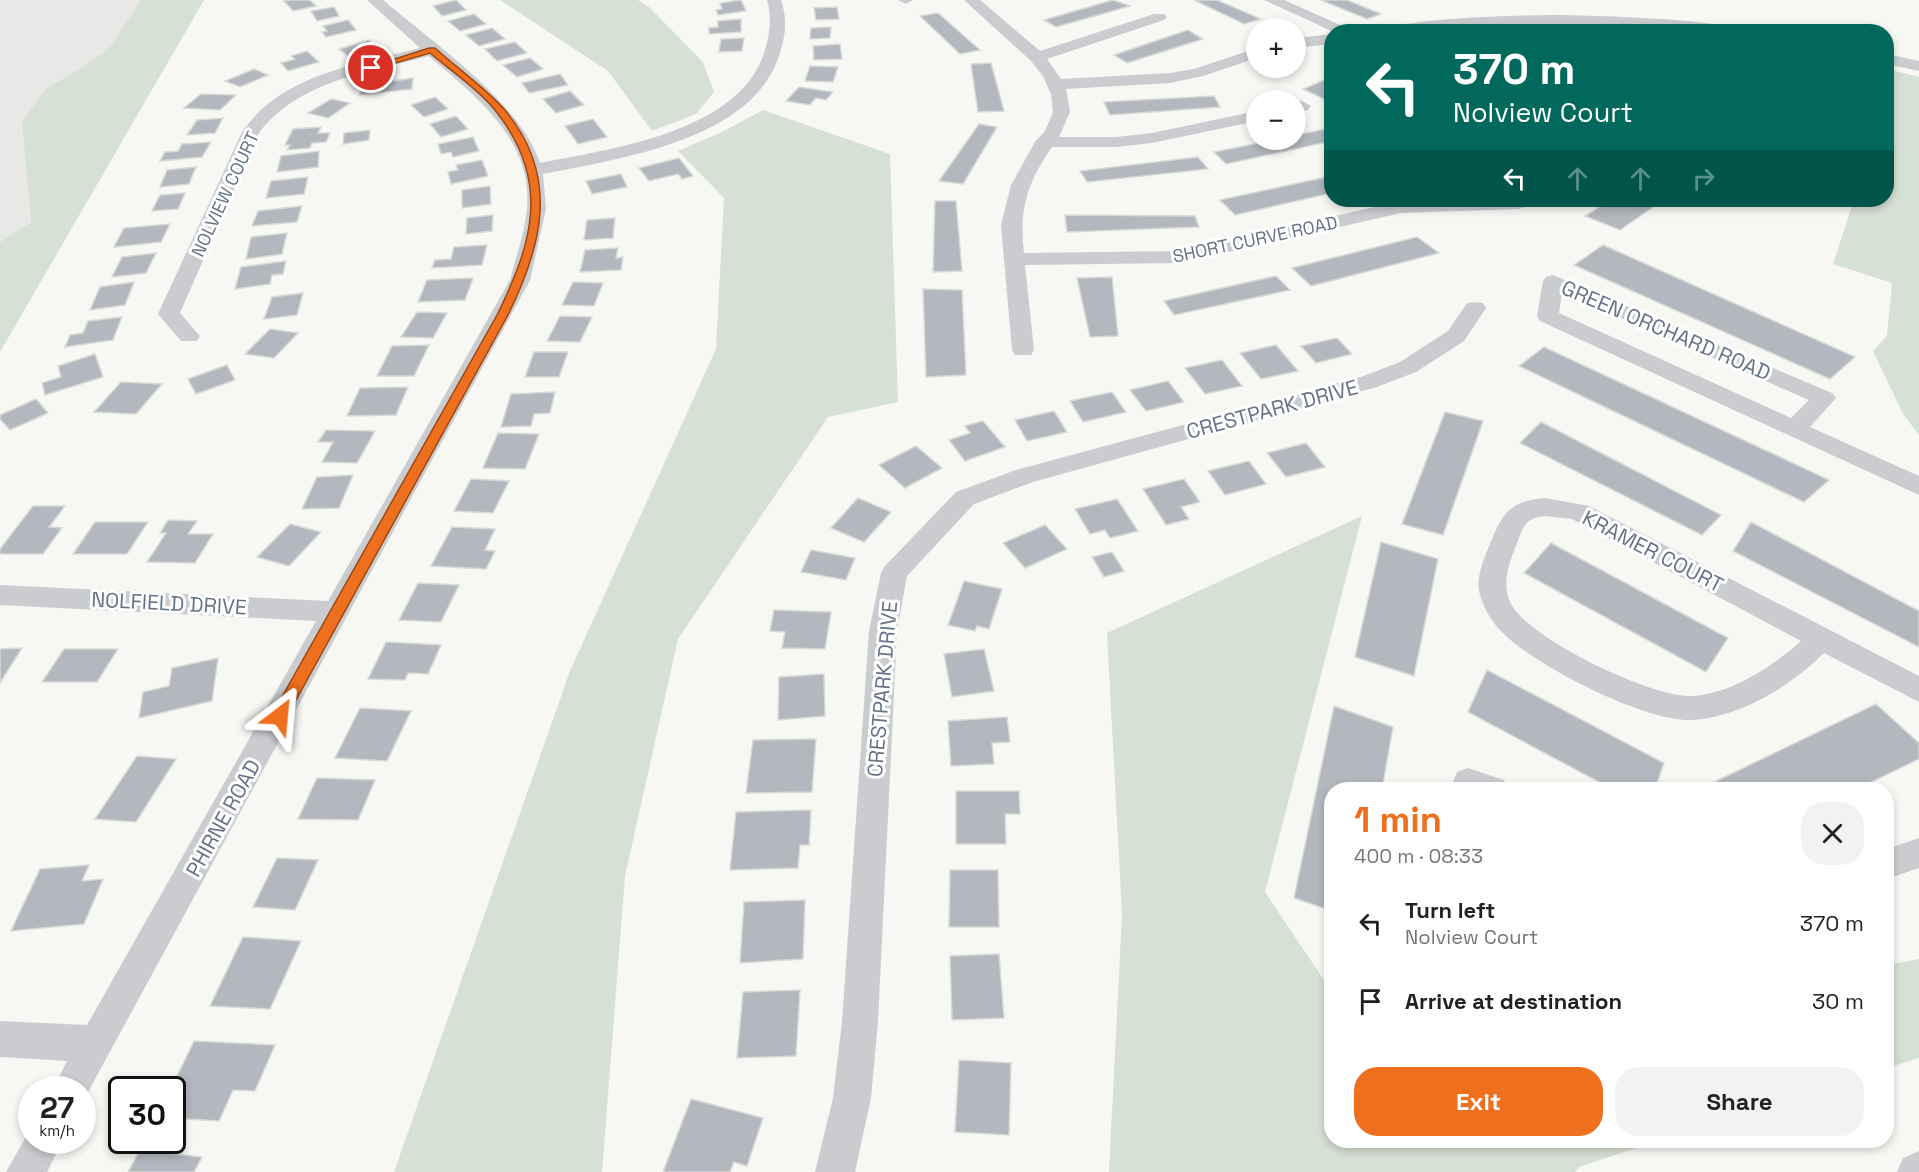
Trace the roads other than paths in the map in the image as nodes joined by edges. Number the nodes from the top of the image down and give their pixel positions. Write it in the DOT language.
graph roads {
  1 [pos="374,0"];
  2 [pos="774,0"];
  3 [pos="971,0"];
  4 [pos="1271,0"];
  5 [pos="1159,17"];
  6 [pos="1608,19"];
  7 [pos="1330,24"];
  8 [pos="1453,24"];
  9 [pos="1656,24"];
  10 [pos="1324,40"];
  11 [pos="1306,43"];
  12 [pos="432,50"];
  13 [pos="1246,56"];
  14 [pos="1037,57"];
  15 [pos="1894,61"];
  16 [pos="1919,66"];
  17 [pos="1057,84"];
  18 [pos="1246,118"];
  19 [pos="1044,142"];
  20 [pos="533,170"];
  21 [pos="1401,207"];
  22 [pos="1014,259"];
  23 [pos="1475,308"];
  24 [pos="189,336"];
  25 [pos="1023,350"];
  26 [pos="1795,428"];
  27 [pos="1919,486"];
  28 [pos="0,595"];
  29 [pos="338,612"];
  30 [pos="1820,639"];
  31 [pos="1919,690"];
  32 [pos="1919,853"];
  33 [pos="1894,862"];
  34 [pos="0,1039"];
  35 [pos="97,1044"];
  36 [pos="79,1076"];
  37 [pos="36,1154"];
  38 [pos="26,1172"];
  39 [pos="835,1172"];
  1 -- 12 [label="street, PHIRNE ROAD"];
  2 -- 20 [label="street"];
  3 -- 14 [label="street"];
  4 -- 7 [label="street"];
  5 -- 14 [label="street"];
  6 -- 8 [label="street"];
  6 -- 9 [label="street"];
  10 -- 11 [label="street"];
  12 -- 20 [label="street, PHIRNE ROAD"];
  12 -- 24 [label="street, NOLVIEW COURT"];
  13 -- 17 [label="street"];
  14 -- 17 [label="street"];
  15 -- 16 [label="street"];
  17 -- 19 [label="street"];
  18 -- 19 [label="street"];
  19 -- 22 [label="street"];
  20 -- 29 [label="street, PHIRNE ROAD"];
  21 -- 22 [label="street, SHORT CURVE ROAD"];
  22 -- 25 [label="street"];
  23 -- 39 [label="street, CRESTPARK DRIVE"];
  26 -- 26 [label="street, GREEN ORCHARD ROAD"];
  26 -- 27 [label="street, GREEN ORCHARD ROAD"];
  28 -- 29 [label="street, NOLFIELD DRIVE"];
  29 -- 35 [label="street, PHIRNE ROAD"];
  30 -- 30 [label="street, KRAMER COURT"];
  30 -- 31 [label="street, KRAMER COURT"];
  32 -- 33 [label="street"];
  34 -- 35 [label="street"];
  35 -- 36 [label="street, PHIRNE ROAD"];
  37 -- 38 [label="street"];
}
